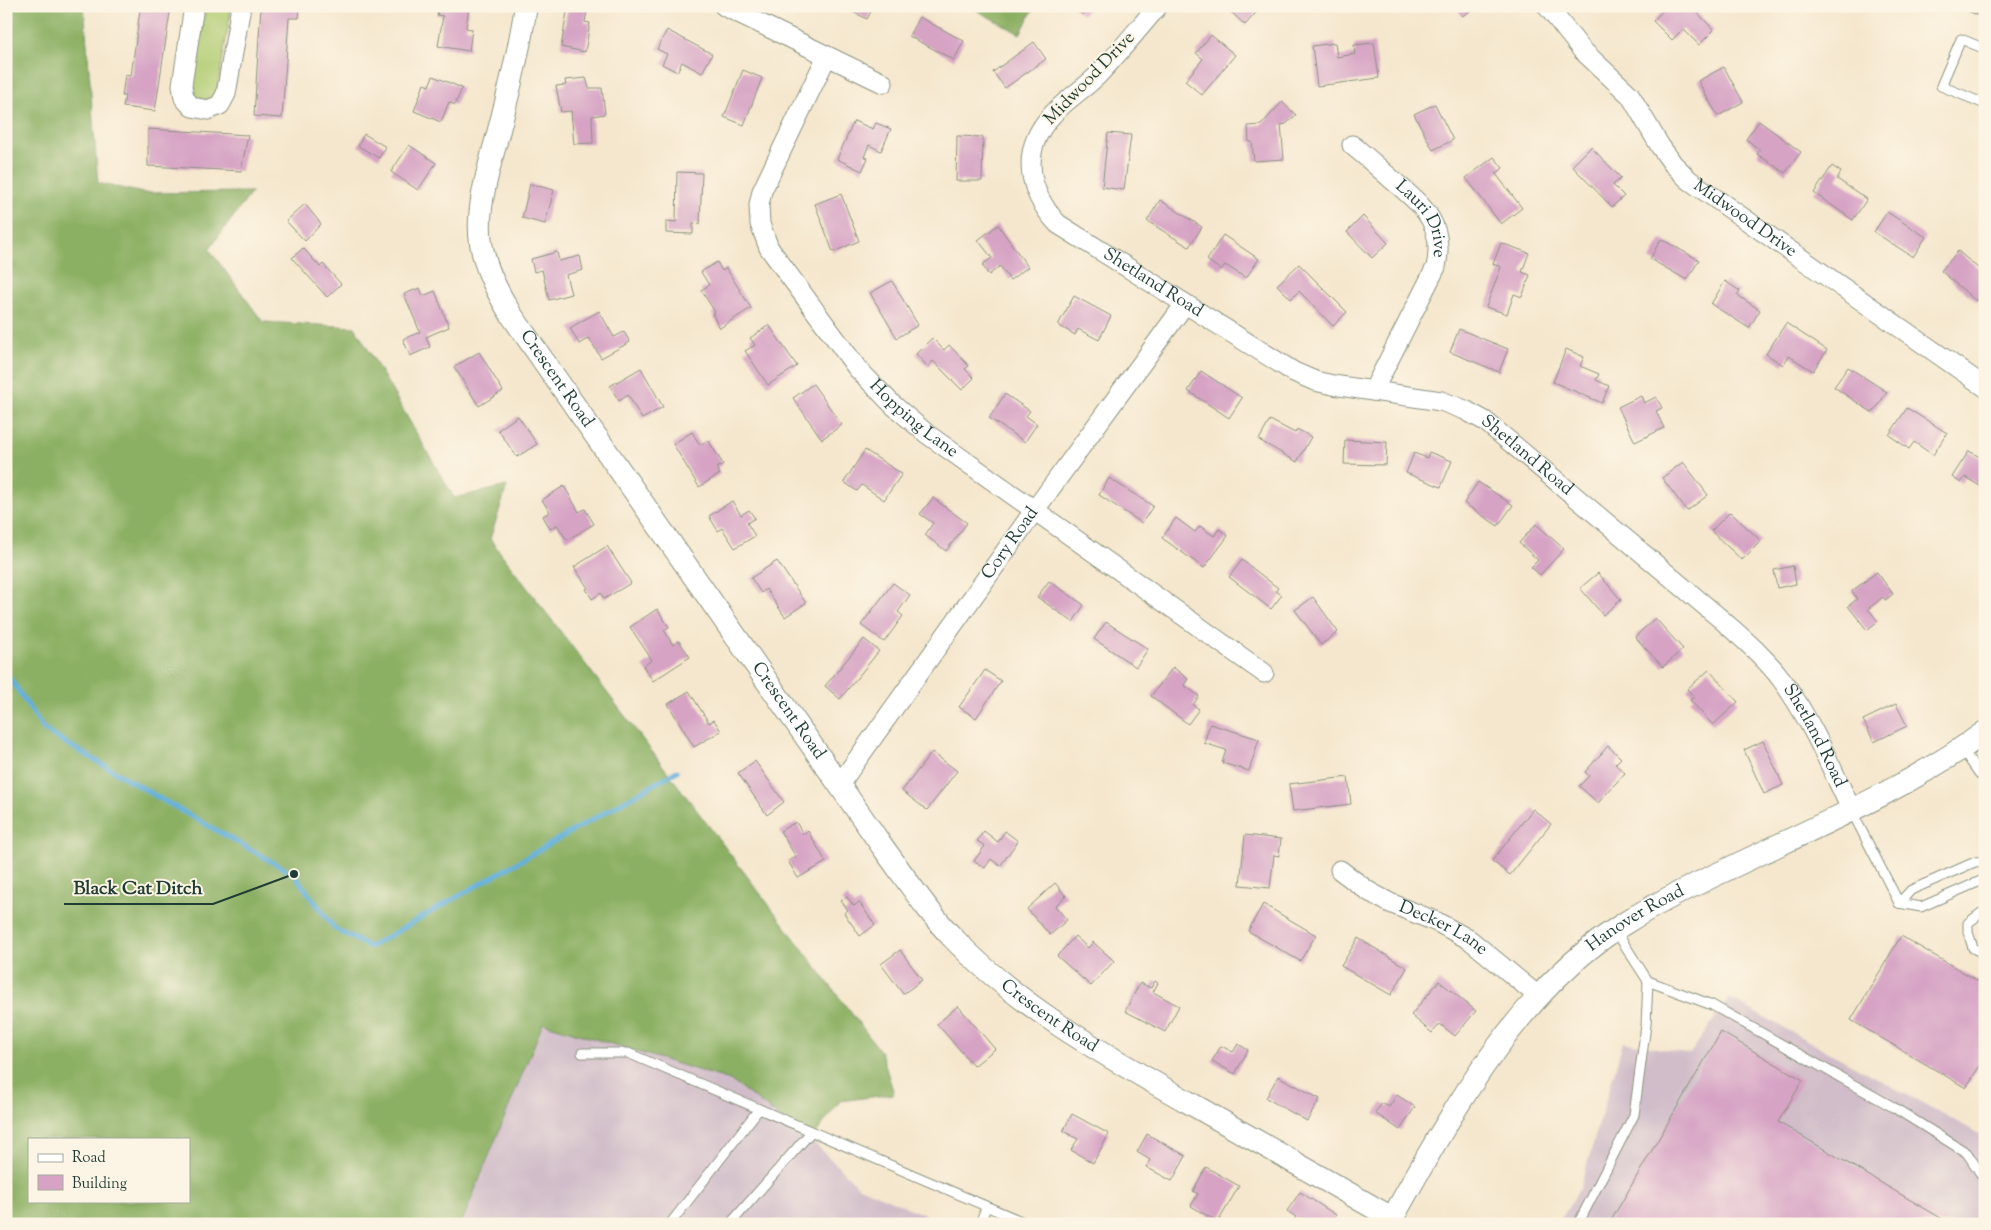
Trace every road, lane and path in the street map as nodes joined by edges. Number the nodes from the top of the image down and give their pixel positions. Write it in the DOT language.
graph roads {
  1 [pos="194,6"];
  2 [pos="241,6"];
  3 [pos="526,6"];
  4 [pos="724,6"];
  5 [pos="1158,6"];
  6 [pos="1547,6"];
  7 [pos="1985,49"];
  8 [pos="827,56"];
  9 [pos="883,83"];
  10 [pos="1985,104"];
  11 [pos="1352,145"];
  12 [pos="1096,248"];
  13 [pos="1185,304"];
  14 [pos="1985,387"];
  15 [pos="1373,391"];
  16 [pos="1034,511"];
  17 [pos="1264,673"];
  18 [pos="1985,732"];
  19 [pos="1962,748"];
  20 [pos="1985,779"];
  21 [pos="839,785"];
  22 [pos="1851,810"];
  23 [pos="1985,861"];
  24 [pos="1340,870"];
  25 [pos="1985,879"];
  26 [pos="1899,903"];
  27 [pos="1985,913"];
  28 [pos="1615,929"];
  29 [pos="1985,954"];
  30 [pos="1648,981"];
  31 [pos="1538,996"];
  32 [pos="582,1053"];
  33 [pos="759,1110"];
  34 [pos="811,1132"];
  35 [pos="1985,1180"];
  36 [pos="986,1207"];
  37 [pos="1390,1221"];
  38 [pos="670,1224"];
  39 [pos="730,1224"];
  40 [pos="980,1224"];
  41 [pos="1028,1224"];
  42 [pos="1578,1224"];
  1 -- 2 [label="street"];
  3 -- 21 [label="street, Crescent Road"];
  4 -- 8 [label="street"];
  5 -- 12 [label="street, Midwood Drive"];
  6 -- 14 [label="street, Midwood Drive"];
  7 -- 10 [label="lane"];
  8 -- 9 [label="street"];
  8 -- 16 [label="street, Hopping Lane"];
  11 -- 15 [label="street, Lauri Drive"];
  12 -- 13 [label="street, Shetland Road"];
  13 -- 15 [label="street, Shetland Road"];
  13 -- 16 [label="street, Cory Road"];
  15 -- 22 [label="street, Shetland Road"];
  16 -- 17 [label="street, Hopping Lane"];
  16 -- 21 [label="street, Cory Road"];
  18 -- 19 [label="street, Hanover Road"];
  19 -- 20 [label="lane"];
  19 -- 22 [label="street, Hanover Road"];
  21 -- 37 [label="street, Crescent Road"];
  22 -- 26 [label="lane"];
  22 -- 28 [label="street, Hanover Road"];
  23 -- 26 [label="lane"];
  24 -- 31 [label="street, Decker Lane"];
  25 -- 26 [label="lane"];
  27 -- 29 [label="lane"];
  28 -- 30 [label="lane"];
  28 -- 31 [label="street, Hanover Road"];
  30 -- 35 [label="lane"];
  30 -- 42 [label="lane"];
  31 -- 37 [label="street, Hanover Road"];
  32 -- 33 [label="lane"];
  33 -- 34 [label="lane"];
  33 -- 38 [label="lane"];
  34 -- 36 [label="lane"];
  34 -- 39 [label="lane"];
  36 -- 40 [label="lane"];
  36 -- 41 [label="lane"];
}
